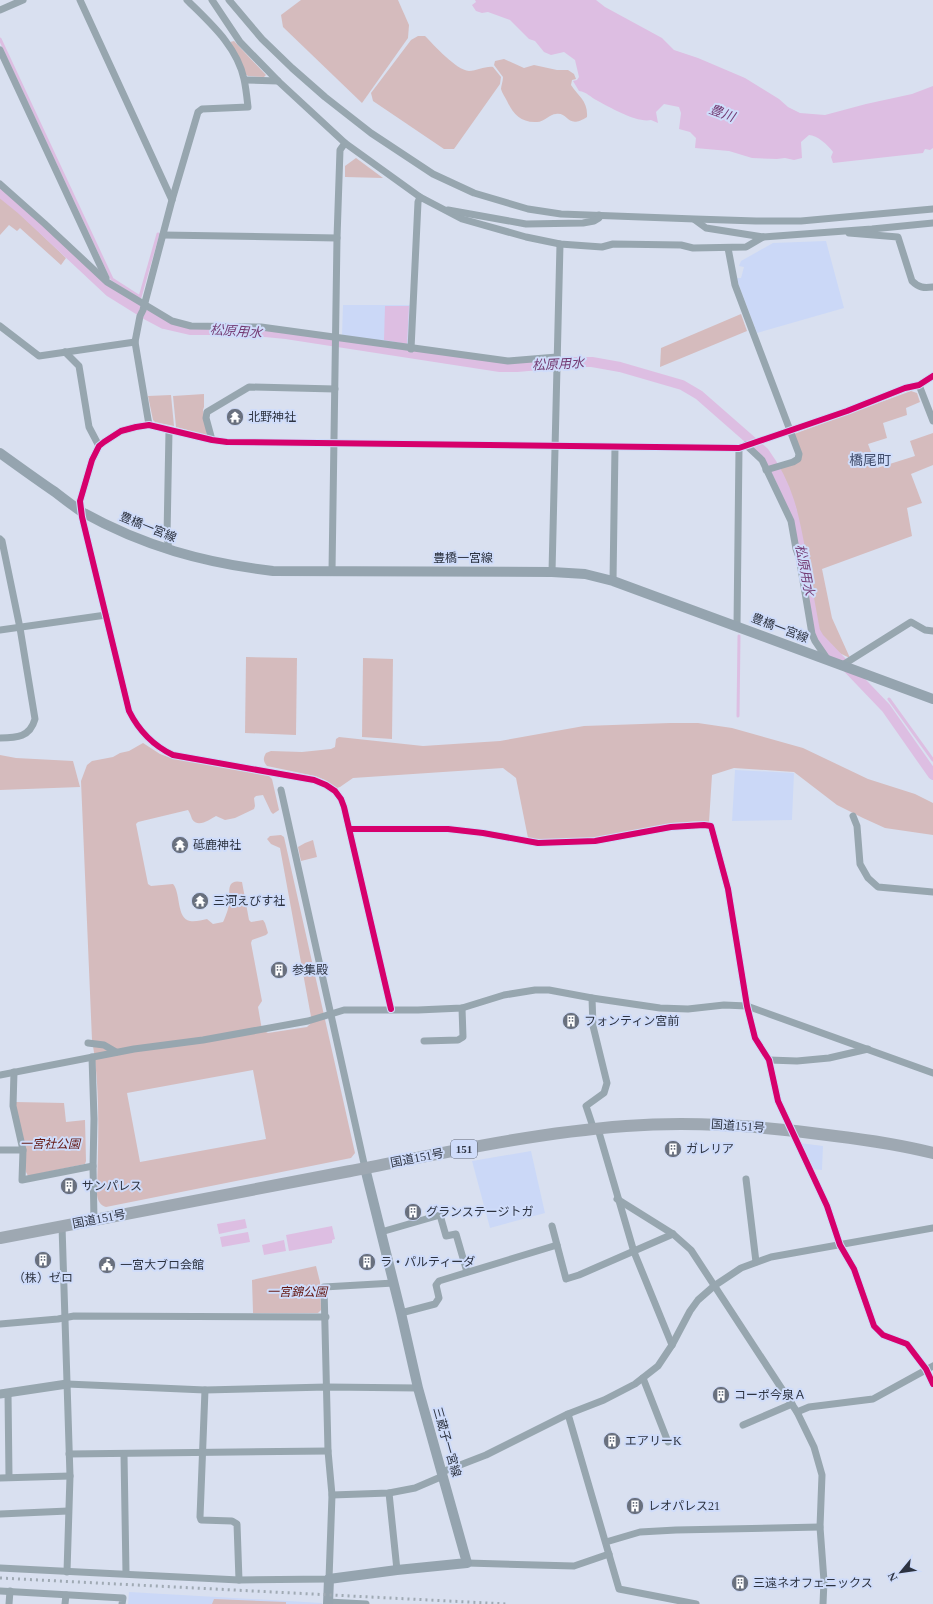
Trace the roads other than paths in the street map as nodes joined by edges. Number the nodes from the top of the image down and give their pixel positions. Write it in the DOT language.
graph roads {
  1 [pos="22,0"];
  2 [pos="80,0"];
  3 [pos="187,0"];
  4 [pos="212,0"];
  5 [pos="229,0"];
  6 [pos="0,10"];
  7 [pos="0,50"];
  8 [pos="244,80"];
  9 [pos="278,81"];
  10 [pos="344,143"];
  11 [pos="0,184"];
  12 [pos="420,197"];
  13 [pos="172,200"];
  14 [pos="933,209"];
  15 [pos="444,211"];
  16 [pos="599,215"];
  17 [pos="695,219"];
  18 [pos="933,222"];
  19 [pos="839,231"];
  20 [pos="163,235"];
  21 [pos="762,237"];
  22 [pos="337,238"];
  23 [pos="560,244"];
  24 [pos="728,248"];
  25 [pos="107,282"];
  26 [pos="933,287"];
  27 [pos="142,310"];
  28 [pos="0,326"];
  29 [pos="336,338"];
  30 [pos="135,342"];
  31 [pos="411,349"];
  32 [pos="65,352"];
  33 [pos="557,357"];
  34 [pos="933,376"];
  35 [pos="919,385"];
  36 [pos="335,389"];
  37 [pos="933,421"];
  38 [pos="149,425"];
  39 [pos="791,430"];
  40 [pos="169,431"];
  41 [pos="212,440"];
  42 [pos="335,443"];
  43 [pos="99,446"];
  44 [pos="555,446"];
  45 [pos="615,447"];
  46 [pos="742,447"];
  47 [pos="0,453"];
  48 [pos="766,470"];
  49 [pos="81,511"];
  50 [pos="0,539"];
  51 [pos="169,550"];
  52 [pos="332,571"];
  53 [pos="552,572"];
  54 [pos="613,581"];
  55 [pos="106,615"];
  56 [pos="737,626"];
  57 [pos="20,628"];
  58 [pos="0,630"];
  59 [pos="933,631"];
  60 [pos="828,661"];
  61 [pos="841,666"];
  62 [pos="933,700"];
  63 [pos="0,738"];
  64 [pos="281,790"];
  65 [pos="853,816"];
  66 [pos="350,829"];
  67 [pos="933,892"];
  68 [pos="592,998"];
  69 [pos="747,1006"];
  70 [pos="462,1008"];
  71 [pos="391,1009"];
  72 [pos="331,1014"];
  73 [pos="424,1041"];
  74 [pos="88,1043"];
  75 [pos="868,1049"];
  76 [pos="116,1052"];
  77 [pos="92,1057"];
  78 [pos="768,1060"];
  79 [pos="14,1072"];
  80 [pos="933,1073"];
  81 [pos="0,1075"];
  82 [pos="596,1130"];
  83 [pos="790,1130"];
  84 [pos="0,1150"];
  85 [pos="23,1150"];
  86 [pos="933,1153"];
  87 [pos="93,1166"];
  88 [pos="365,1168"];
  89 [pos="746,1180"];
  90 [pos="617,1199"];
  91 [pos="94,1220"];
  92 [pos="62,1226"];
  93 [pos="552,1226"];
  94 [pos="933,1228"];
  95 [pos="381,1232"];
  96 [pos="672,1234"];
  97 [pos="0,1238"];
  98 [pos="557,1245"];
  99 [pos="840,1245"];
  100 [pos="634,1252"];
  101 [pos="756,1262"];
  102 [pos="467,1272"];
  103 [pos="394,1283"];
  104 [pos="714,1286"];
  105 [pos="401,1313"];
  106 [pos="66,1317"];
  107 [pos="326,1317"];
  108 [pos="0,1324"];
  109 [pos="672,1345"];
  110 [pos="929,1367"];
  111 [pos="643,1378"];
  112 [pos="67,1384"];
  113 [pos="933,1384"];
  114 [pos="327,1387"];
  115 [pos="418,1388"];
  116 [pos="205,1390"];
  117 [pos="4,1393"];
  118 [pos="792,1404"];
  119 [pos="797,1412"];
  120 [pos="568,1414"];
  121 [pos="743,1425"];
  122 [pos="668,1442"];
  123 [pos="328,1451"];
  124 [pos="202,1453"];
  125 [pos="69,1454"];
  126 [pos="124,1454"];
  127 [pos="442,1474"];
  128 [pos="70,1476"];
  129 [pos="9,1477"];
  130 [pos="0,1478"];
  131 [pos="389,1493"];
  132 [pos="332,1495"];
  133 [pos="68,1511"];
  134 [pos="0,1514"];
  135 [pos="820,1527"];
  136 [pos="606,1542"];
  137 [pos="609,1554"];
  138 [pos="467,1564"];
  139 [pos="0,1568"];
  140 [pos="396,1570"];
  141 [pos="67,1572"];
  142 [pos="126,1574"];
  143 [pos="329,1578"];
  144 [pos="239,1580"];
  145 [pos="0,1591"];
  146 [pos="10,1591"];
  147 [pos="66,1595"];
  148 [pos="328,1603"];
  149 [pos="9,1604"];
  150 [pos="65,1604"];
  151 [pos="122,1604"];
  152 [pos="366,1604"];
  153 [pos="696,1604"];
  154 [pos="823,1604"];
  1 -- 6 [label="street"];
  2 -- 13 [label="street"];
  3 -- 8 [label="street"];
  4 -- 9 [label="street"];
  5 -- 16 [label="street"];
  7 -- 25 [label="street"];
  8 -- 9 [label="street"];
  8 -- 13 [label="street"];
  9 -- 10 [label="street"];
  10 -- 12 [label="street"];
  10 -- 22 [label="street"];
  11 -- 25 [label="street"];
  12 -- 15 [label="street"];
  12 -- 31 [label="street"];
  13 -- 20 [label="street"];
  14 -- 17 [label="street"];
  15 -- 16 [label="street"];
  15 -- 23 [label="street"];
  16 -- 17 [label="street"];
  17 -- 21 [label="street"];
  18 -- 19 [label="street"];
  19 -- 21 [label="street"];
  19 -- 26 [label="street"];
  20 -- 22 [label="street"];
  20 -- 27 [label="street"];
  21 -- 24 [label="street"];
  22 -- 29 [label="street"];
  23 -- 24 [label="street"];
  23 -- 33 [label="street"];
  24 -- 39 [label="street"];
  25 -- 27 [label="street"];
  27 -- 29 [label="street"];
  27 -- 30 [label="street"];
  28 -- 32 [label="street"];
  29 -- 31 [label="street"];
  29 -- 36 [label="street"];
  30 -- 32 [label="street"];
  30 -- 38 [label="street"];
  31 -- 33 [label="street"];
  32 -- 43 [label="street"];
  33 -- 44 [label="street"];
  34 -- 35 [label="street"];
  35 -- 37 [label="street"];
  35 -- 39 [label="street"];
  36 -- 41 [label="street"];
  36 -- 42 [label="street"];
  38 -- 40 [label="street"];
  38 -- 43 [label="street"];
  39 -- 46 [label="street"];
  39 -- 48 [label="street"];
  40 -- 41 [label="street"];
  40 -- 51 [label="street"];
  41 -- 42 [label="street"];
  42 -- 44 [label="street"];
  42 -- 52 [label="street"];
  43 -- 49 [label="street"];
  44 -- 45 [label="street"];
  44 -- 53 [label="street"];
  45 -- 46 [label="street"];
  45 -- 54 [label="street"];
  46 -- 48 [label="street"];
  46 -- 56 [label="street"];
  47 -- 49 [label="main road, 豊橋一宮線"];
  48 -- 60 [label="street"];
  49 -- 51 [label="main road, 豊橋一宮線"];
  49 -- 55 [label="street"];
  50 -- 57 [label="street"];
  51 -- 52 [label="main road, 豊橋一宮線"];
  52 -- 53 [label="main road, 豊橋一宮線"];
  53 -- 54 [label="main road, 豊橋一宮線"];
  54 -- 56 [label="main road, 豊橋一宮線"];
  55 -- 57 [label="street"];
  55 -- 66 [label="street"];
  56 -- 60 [label="main road, 豊橋一宮線"];
  57 -- 58 [label="street"];
  57 -- 63 [label="street"];
  59 -- 61 [label="street"];
  60 -- 61 [label="main road, 豊橋一宮線"];
  61 -- 62 [label="main road, 豊橋一宮線"];
  64 -- 72 [label="street"];
  65 -- 67 [label="street"];
  66 -- 69 [label="street"];
  66 -- 71 [label="street"];
  68 -- 69 [label="street"];
  68 -- 70 [label="street"];
  68 -- 82 [label="street"];
  69 -- 75 [label="street"];
  69 -- 78 [label="street"];
  70 -- 71 [label="street"];
  70 -- 73 [label="street"];
  71 -- 72 [label="street"];
  72 -- 76 [label="street"];
  72 -- 88 [label="street"];
  74 -- 76 [label="street"];
  75 -- 78 [label="street"];
  75 -- 80 [label="street"];
  76 -- 77 [label="street"];
  77 -- 79 [label="street"];
  77 -- 87 [label="street"];
  78 -- 83 [label="street"];
  79 -- 81 [label="street"];
  79 -- 85 [label="street"];
  82 -- 83 [label="highway, 国道151号 / 151"];
  82 -- 88 [label="highway, 国道151号 / 151"];
  82 -- 90 [label="street"];
  83 -- 86 [label="highway, 国道151号 / 151"];
  83 -- 99 [label="street"];
  84 -- 85 [label="street"];
  85 -- 87 [label="street"];
  87 -- 91 [label="street"];
  88 -- 91 [label="highway, 国道151号 / 151"];
  88 -- 95 [label="main road, 三蔵子一宮線"];
  89 -- 101 [label="street"];
  90 -- 96 [label="street"];
  90 -- 100 [label="street"];
  91 -- 92 [label="highway, 国道151号 / 151"];
  92 -- 97 [label="highway, 国道151号 / 151"];
  92 -- 106 [label="street"];
  93 -- 98 [label="street"];
  94 -- 99 [label="street"];
  95 -- 102 [label="street"];
  95 -- 103 [label="main road, 三蔵子一宮線"];
  96 -- 100 [label="street"];
  96 -- 104 [label="street"];
  98 -- 100 [label="street"];
  98 -- 102 [label="street"];
  99 -- 101 [label="street"];
  99 -- 110 [label="street"];
  100 -- 109 [label="street"];
  101 -- 104 [label="street"];
  102 -- 105 [label="street"];
  103 -- 105 [label="main road, 三蔵子一宮線"];
  103 -- 107 [label="street"];
  104 -- 109 [label="street"];
  104 -- 118 [label="street"];
  105 -- 115 [label="main road, 三蔵子一宮線"];
  106 -- 107 [label="street"];
  106 -- 108 [label="street"];
  106 -- 112 [label="street"];
  107 -- 114 [label="street"];
  109 -- 111 [label="street"];
  110 -- 113 [label="street"];
  110 -- 119 [label="street"];
  111 -- 120 [label="street"];
  111 -- 122 [label="street"];
  112 -- 116 [label="street"];
  112 -- 117 [label="street"];
  112 -- 125 [label="street"];
  114 -- 115 [label="street"];
  114 -- 116 [label="street"];
  114 -- 123 [label="street"];
  115 -- 127 [label="main road, 三蔵子一宮線"];
  116 -- 124 [label="street"];
  117 -- 129 [label="street"];
  118 -- 119 [label="street"];
  118 -- 121 [label="street"];
  119 -- 135 [label="street"];
  120 -- 127 [label="street"];
  120 -- 136 [label="street"];
  123 -- 124 [label="street"];
  123 -- 132 [label="street"];
  124 -- 126 [label="street"];
  124 -- 144 [label="street"];
  125 -- 126 [label="street"];
  125 -- 128 [label="street"];
  126 -- 142 [label="street"];
  127 -- 131 [label="street"];
  127 -- 138 [label="main road, 三蔵子一宮線"];
  128 -- 129 [label="street"];
  128 -- 133 [label="street"];
  129 -- 130 [label="street"];
  131 -- 132 [label="street"];
  131 -- 140 [label="street"];
  132 -- 143 [label="street"];
  133 -- 134 [label="street"];
  133 -- 141 [label="street"];
  135 -- 136 [label="street"];
  135 -- 154 [label="street"];
  136 -- 137 [label="street"];
  137 -- 138 [label="street"];
  137 -- 153 [label="street"];
  138 -- 140 [label="main road"];
  139 -- 141 [label="street"];
  140 -- 143 [label="main road"];
  141 -- 142 [label="street"];
  142 -- 144 [label="street"];
  143 -- 144 [label="street"];
  143 -- 148 [label="main road"];
  145 -- 146 [label="street"];
  146 -- 147 [label="street"];
  146 -- 149 [label="street"];
  147 -- 150 [label="street"];
  147 -- 151 [label="street"];
  148 -- 152 [label="street"];
}
